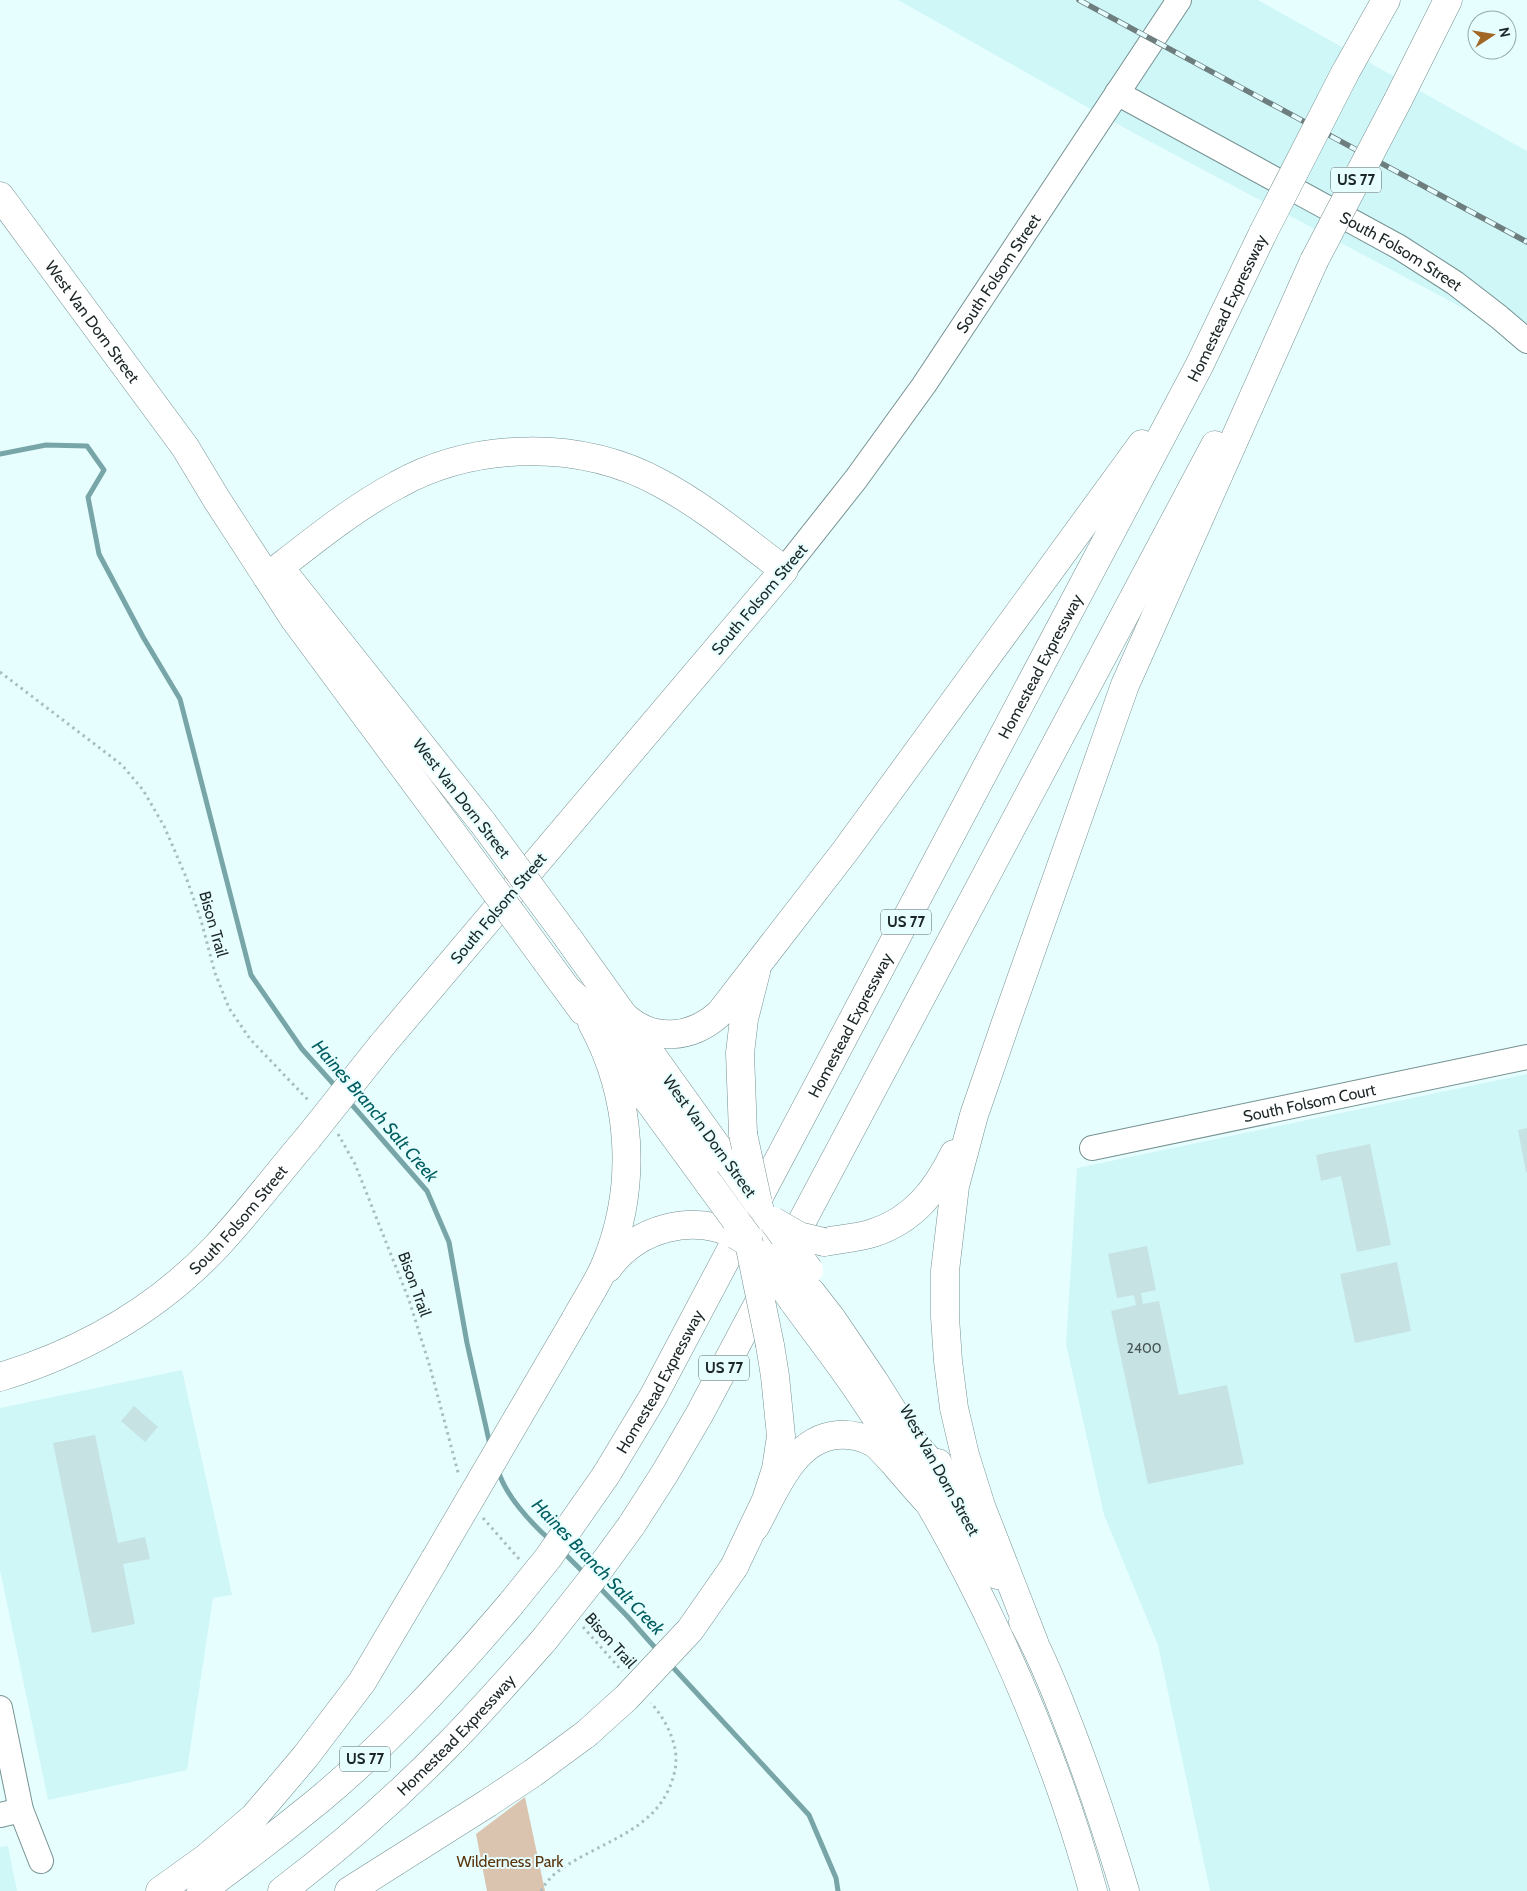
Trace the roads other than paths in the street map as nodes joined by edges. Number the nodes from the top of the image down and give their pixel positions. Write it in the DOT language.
graph roads {
  1 [pos="1179,0"];
  2 [pos="1386,0"];
  3 [pos="1448,0"];
  4 [pos="1118,93"];
  5 [pos="0,196"];
  6 [pos="1314,261"];
  7 [pos="1527,341"];
  8 [pos="1199,366"];
  9 [pos="784,570"];
  10 [pos="273,572"];
  11 [pos="768,951"];
  12 [pos="569,991"];
  13 [pos="623,1015"];
  14 [pos="592,1023"];
  15 [pos="1527,1057"];
  16 [pos="974,1115"];
  17 [pos="1092,1148"];
  18 [pos="723,1172"];
  19 [pos="764,1212"];
  20 [pos="760,1252"];
  21 [pos="801,1285"];
  22 [pos="592,1290"];
  23 [pos="0,1376"];
  24 [pos="928,1502"];
  25 [pos="755,1527"];
  26 [pos="1034,1642"];
  27 [pos="0,1708"];
  28 [pos="11,1813"];
  29 [pos="41,1861"];
  30 [pos="160,1891"];
  31 [pos="201,1891"];
  32 [pos="282,1891"];
  33 [pos="349,1891"];
  34 [pos="1093,1891"];
  35 [pos="1125,1891"];
  1 -- 4 [label="street"];
  2 -- 8 [label="main road, Homestead Expressway / US 77, bridge"];
  3 -- 6 [label="main road, Homestead Expressway / US 77, bridge"];
  4 -- 7 [label="street, South Folsom Street"];
  4 -- 9 [label="street, South Folsom Street"];
  5 -- 10 [label="main road, West Van Dorn Street"];
  6 -- 16 [label="main road"];
  6 -- 32 [label="main road, Homestead Expressway / US 77, bridge"];
  8 -- 11 [label="main road"];
  8 -- 31 [label="main road, Homestead Expressway / US 77, bridge"];
  9 -- 10 [label="main road"];
  9 -- 23 [label="main road, South Folsom Street, bridge"];
  10 -- 12 [label="main road, West Van Dorn Street, bridge"];
  10 -- 13 [label="main road, West Van Dorn Street, bridge"];
  11 -- 13 [label="main road"];
  11 -- 19 [label="main road, bridge"];
  12 -- 14 [label="main road, West Van Dorn Street"];
  12 -- 18 [label="main road"];
  13 -- 18 [label="main road, West Van Dorn Street"];
  14 -- 18 [label="main road, West Van Dorn Street"];
  14 -- 22 [label="main road"];
  15 -- 17 [label="street, South Folsom Court"];
  16 -- 19 [label="main road, bridge"];
  16 -- 26 [label="main road"];
  18 -- 19 [label="main road, West Van Dorn Street, bridge"];
  18 -- 20 [label="main road"];
  19 -- 20 [label="main road"];
  19 -- 21 [label="main road, West Van Dorn Street, bridge"];
  20 -- 21 [label="main road, bridge"];
  20 -- 22 [label="main road, bridge"];
  20 -- 25 [label="main road, bridge"];
  21 -- 24 [label="main road, West Van Dorn Street"];
  21 -- 26 [label="main road, West Van Dorn Street"];
  22 -- 30 [label="main road, bridge"];
  24 -- 25 [label="main road"];
  24 -- 34 [label="main road, West Van Dorn Street"];
  25 -- 33 [label="main road, bridge"];
  26 -- 35 [label="main road, West Van Dorn Street"];
  27 -- 28 [label="street"];
  28 -- 29 [label="street"];
}
